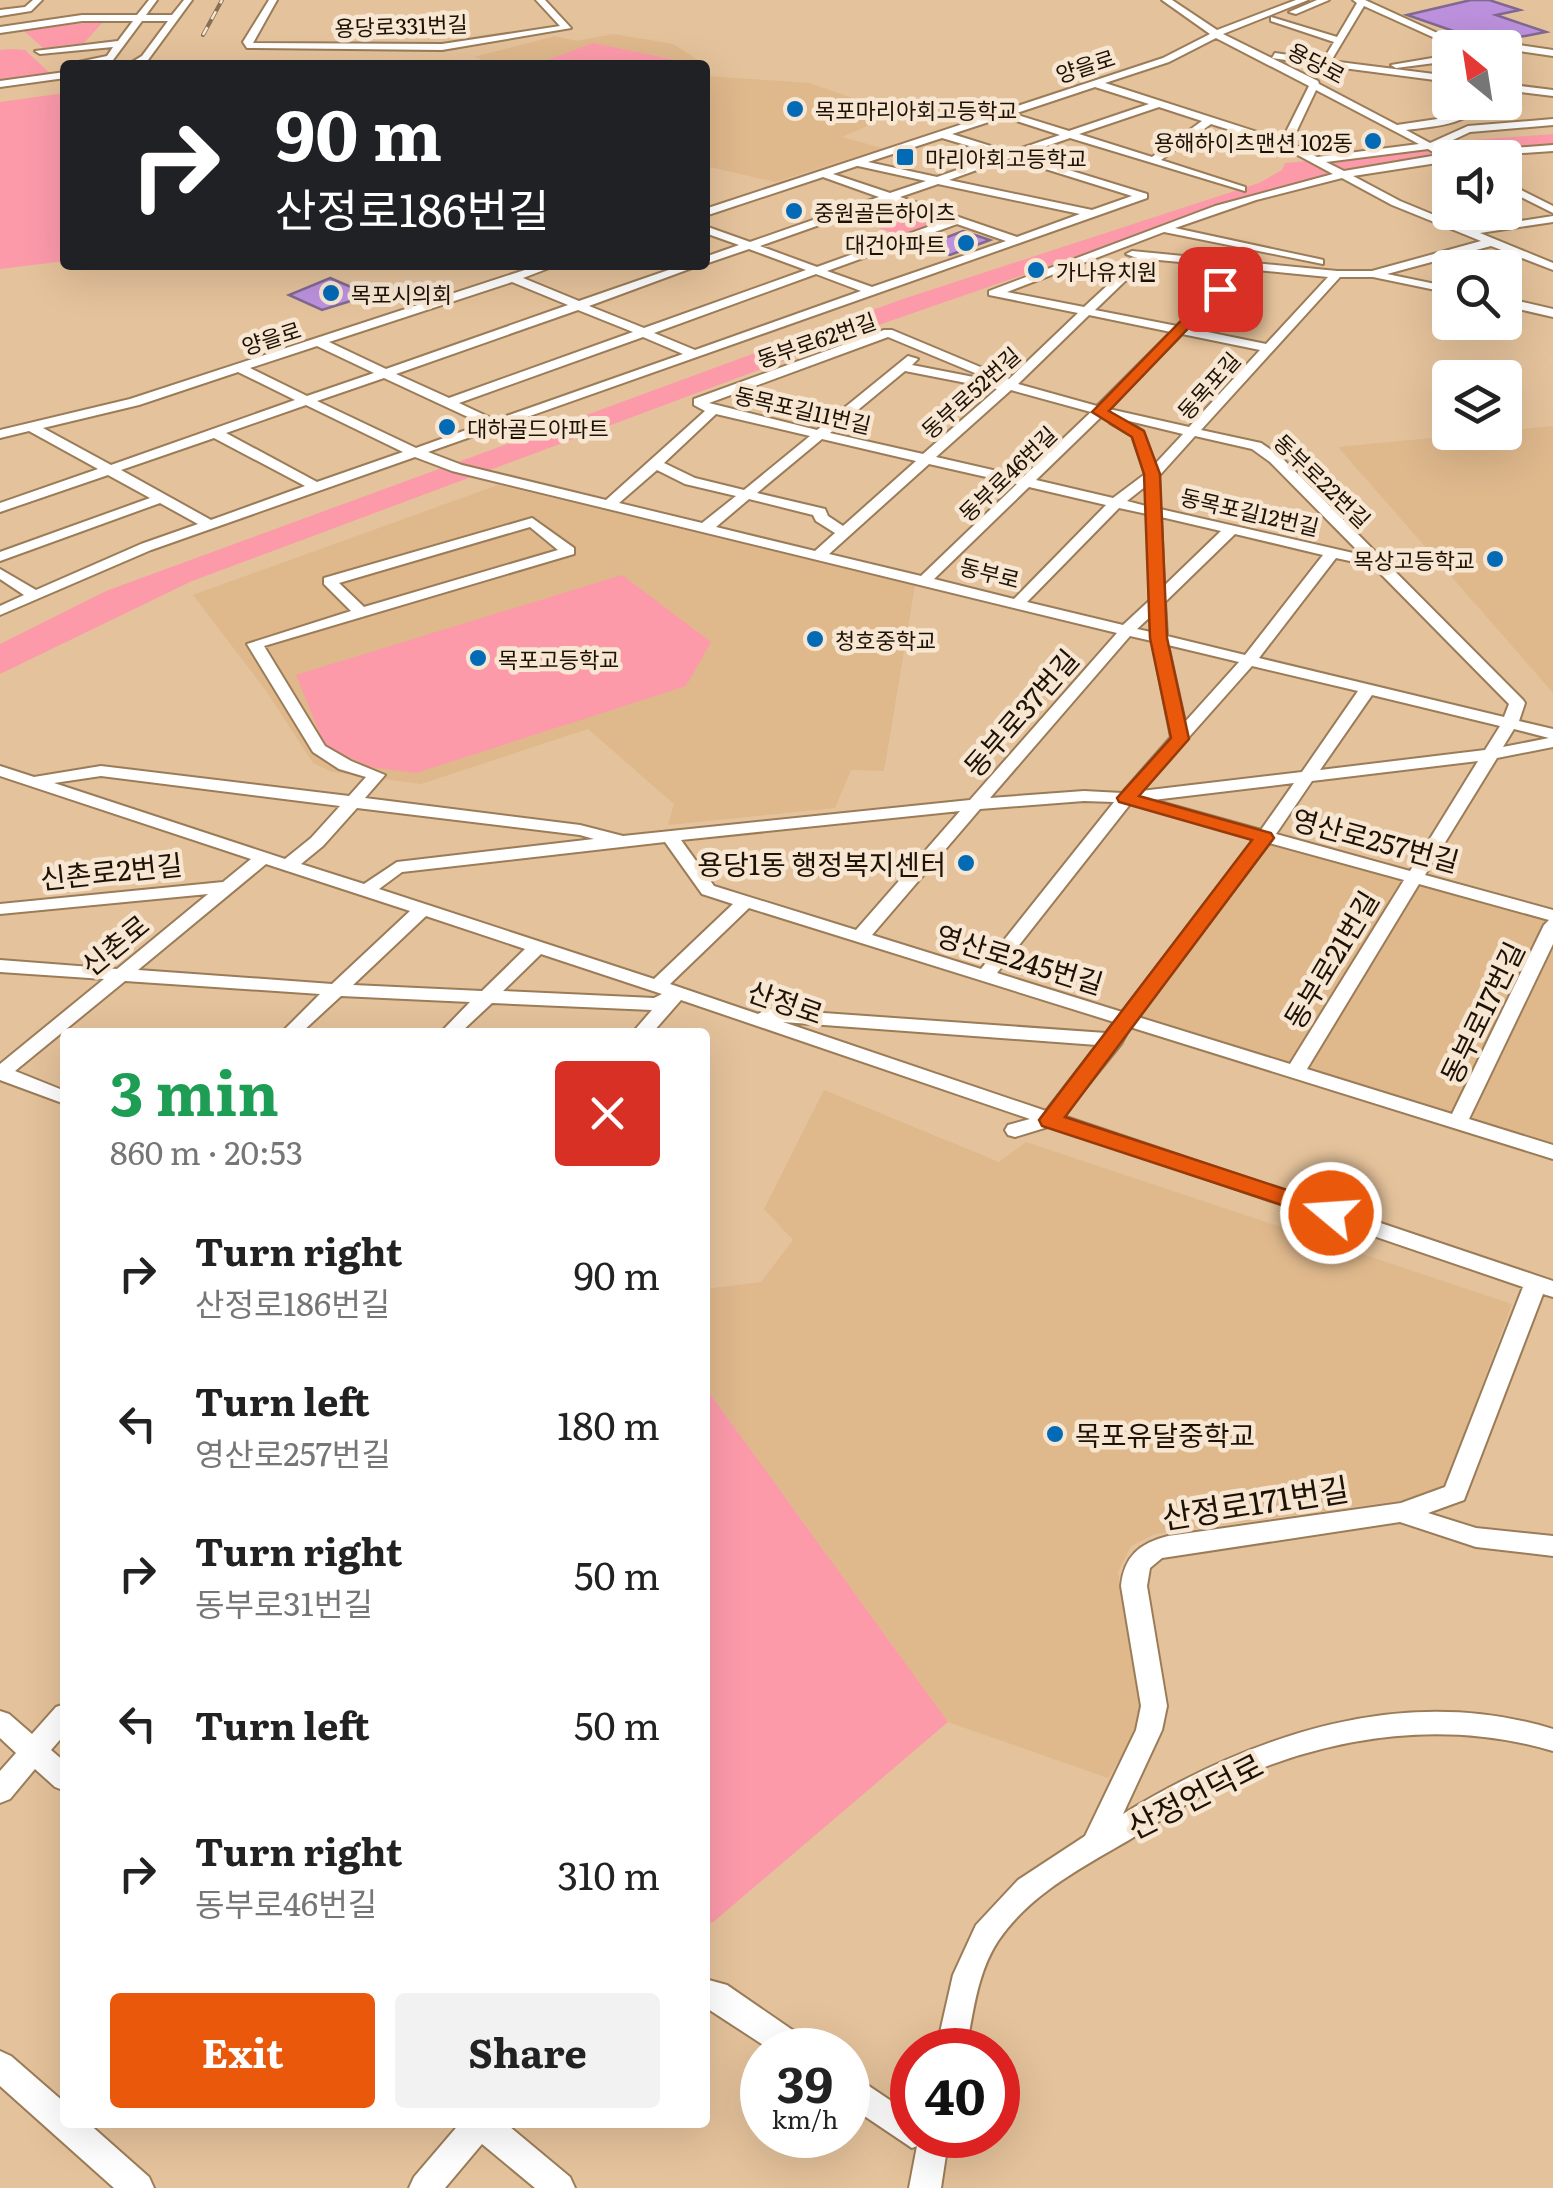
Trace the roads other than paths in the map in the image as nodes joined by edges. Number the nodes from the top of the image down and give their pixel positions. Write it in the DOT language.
graph roads {
  1 [pos="38,0"];
  2 [pos="153,0"];
  3 [pos="188,0"];
  4 [pos="273,0"];
  5 [pos="540,0"];
  6 [pos="1166,0"];
  7 [pos="1292,0"];
  8 [pos="1304,0"];
  9 [pos="1313,0"];
  10 [pos="1325,0"];
  11 [pos="1360,1"];
  12 [pos="0,13"];
  13 [pos="1184,14"];
  14 [pos="140,18"];
  15 [pos="174,18"];
  16 [pos="1274,19"];
  17 [pos="1242,20"];
  18 [pos="14,28"];
  19 [pos="0,30"];
  20 [pos="1225,32"];
  21 [pos="1432,33"];
  22 [pos="24,37"];
  23 [pos="1338,40"];
  24 [pos="120,44"];
  25 [pos="1522,49"];
  26 [pos="1258,54"];
  27 [pos="1522,58"];
  28 [pos="1552,58"];
  29 [pos="98,60"];
  30 [pos="141,60"];
  31 [pos="1432,60"];
  32 [pos="1326,62"];
  33 [pos="60,63"];
  34 [pos="1374,68"];
  35 [pos="60,76"];
  36 [pos="1432,76"];
  37 [pos="1314,83"];
  38 [pos="0,84"];
  39 [pos="1094,84"];
  40 [pos="1522,89"];
  41 [pos="1553,93"];
  42 [pos="1160,103"];
  43 [pos="1002,114"];
  44 [pos="1211,118"];
  45 [pos="1448,120"];
  46 [pos="1553,122"];
  47 [pos="1398,128"];
  48 [pos="941,134"];
  49 [pos="1069,135"];
  50 [pos="1285,144"];
  51 [pos="1431,146"];
  52 [pos="1550,150"];
  53 [pos="1522,152"];
  54 [pos="1011,155"];
  55 [pos="1432,159"];
  56 [pos="1318,160"];
  57 [pos="1153,161"];
  58 [pos="856,162"];
  59 [pos="823,174"];
  60 [pos="1345,174"];
  61 [pos="939,180"];
  62 [pos="1241,189"];
  63 [pos="1522,194"];
  64 [pos="890,197"];
  65 [pos="1553,210"];
  66 [pos="710,212"];
  67 [pos="1093,214"];
  68 [pos="1553,219"];
  69 [pos="958,220"];
  70 [pos="1165,229"];
  71 [pos="710,231"];
  72 [pos="1465,232"];
  73 [pos="1018,241"];
  74 [pos="1490,242"];
  75 [pos="749,246"];
  76 [pos="1111,249"];
  77 [pos="1145,256"];
  78 [pos="710,259"];
  79 [pos="1242,266"];
  80 [pos="1553,267"];
  81 [pos="536,270"];
  82 [pos="680,270"];
  83 [pos="816,271"];
  84 [pos="1337,274"];
  85 [pos="1373,274"];
  86 [pos="513,278"];
  87 [pos="1432,286"];
  88 [pos="874,292"];
  89 [pos="577,306"];
  90 [pos="1522,306"];
  91 [pos="1088,312"];
  92 [pos="1553,313"];
  93 [pos="1180,330"];
  94 [pos="643,333"];
  95 [pos="319,342"];
  96 [pos="925,348"];
  97 [pos="1268,348"];
  98 [pos="696,355"];
  99 [pos="902,367"];
  100 [pos="240,368"];
  101 [pos="384,372"];
  102 [pos="1009,386"];
  103 [pos="304,400"];
  104 [pos="448,403"];
  105 [pos="713,410"];
  106 [pos="1100,412"];
  107 [pos="496,425"];
  108 [pos="32,427"];
  109 [pos="1195,430"];
  110 [pos="214,432"];
  111 [pos="0,434"];
  112 [pos="819,434"];
  113 [pos="416,454"];
  114 [pos="928,458"];
  115 [pos="654,463"];
  116 [pos="107,469"];
  117 [pos="1152,474"];
  118 [pos="1027,481"];
  119 [pos="318,488"];
  120 [pos="747,495"];
  121 [pos="162,498"];
  122 [pos="1118,502"];
  123 [pos="608,505"];
  124 [pos="0,508"];
  125 [pos="1151,511"];
  126 [pos="210,525"];
  127 [pos="704,529"];
  128 [pos="1230,530"];
  129 [pos="844,532"];
  130 [pos="1333,552"];
  131 [pos="820,556"];
  132 [pos="0,557"];
  133 [pos="1374,562"];
  134 [pos="0,573"];
  135 [pos="926,579"];
  136 [pos="33,594"];
  137 [pos="1159,599"];
  138 [pos="1018,603"];
  139 [pos="0,611"];
  140 [pos="362,613"];
  141 [pos="1128,630"];
  142 [pos="1159,638"];
  143 [pos="1249,660"];
  144 [pos="1368,689"];
  145 [pos="1510,724"];
  146 [pos="1553,734"];
  147 [pos="1180,739"];
  148 [pos="1553,742"];
  149 [pos="1488,755"];
  150 [pos="0,771"];
  151 [pos="1308,776"];
  152 [pos="35,782"];
  153 [pos="1126,798"];
  154 [pos="352,802"];
  155 [pos="978,804"];
  156 [pos="669,835"];
  157 [pos="1264,838"];
  158 [pos="623,841"];
  159 [pos="264,857"];
  160 [pos="288,865"];
  161 [pos="1412,877"];
  162 [pos="227,887"];
  163 [pos="366,890"];
  164 [pos="745,902"];
  165 [pos="0,909"];
  166 [pos="423,909"];
  167 [pos="1553,916"];
  168 [pos="1553,925"];
  169 [pos="860,938"];
  170 [pos="538,947"];
  171 [pos="0,966"];
  172 [pos="121,973"];
  173 [pos="984,976"];
  174 [pos="657,986"];
  175 [pos="339,990"];
  176 [pos="678,992"];
  177 [pos="486,998"];
  178 [pos="739,1013"];
  179 [pos="1128,1020"];
  180 [pos="296,1028"];
  181 [pos="454,1028"];
  182 [pos="646,1028"];
  183 [pos="1114,1040"];
  184 [pos="1295,1072"];
  185 [pos="1,1074"];
  186 [pos="60,1096"];
  187 [pos="1050,1120"];
  188 [pos="1458,1122"];
  189 [pos="1015,1130"];
  190 [pos="1553,1152"];
  191 [pos="1544,1286"];
  192 [pos="1402,1512"];
  193 [pos="1553,1546"];
  194 [pos="60,1721"];
  195 [pos="0,1722"];
  196 [pos="1553,1740"];
  197 [pos="34,1753"];
  198 [pos="60,1775"];
  199 [pos="0,1791"];
  200 [pos="1095,1845"];
  201 [pos="711,1994"];
  202 [pos="763,2028"];
  203 [pos="956,2028"];
  204 [pos="0,2066"];
  205 [pos="60,2119"];
  206 [pos="70,2128"];
  207 [pos="477,2128"];
  208 [pos="487,2128"];
  209 [pos="924,2158"];
  210 [pos="138,2188"];
  211 [pos="425,2188"];
  212 [pos="559,2188"];
  213 [pos="925,2188"];
  1 -- 12 [label="street"];
  2 -- 14 [label="street"];
  3 -- 15 [label="street"];
  4 -- 5 [label="street, 용당로331번길"];
  6 -- 13 [label="street, 용당로"];
  7 -- 17 [label="street"];
  8 -- 20 [label="street, 양을로"];
  9 -- 20 [label="street, 양을로"];
  10 -- 16 [label="street"];
  11 -- 21 [label="street"];
  11 -- 23 [label="street"];
  13 -- 17 [label="street"];
  13 -- 20 [label="street, 용당로"];
  14 -- 15 [label="street"];
  14 -- 18 [label="street"];
  14 -- 24 [label="street"];
  15 -- 30 [label="street"];
  16 -- 20 [label="street"];
  16 -- 23 [label="street"];
  17 -- 20 [label="street"];
  18 -- 19 [label="street"];
  18 -- 22 [label="street"];
  20 -- 26 [label="street, 용당로"];
  20 -- 39 [label="street, 양을로"];
  23 -- 32 [label="street"];
  24 -- 29 [label="street"];
  24 -- 33 [label="street"];
  25 -- 28 [label="street"];
  26 -- 32 [label="street"];
  26 -- 37 [label="street, 용당로"];
  27 -- 28 [label="street"];
  31 -- 34 [label="street"];
  32 -- 34 [label="street"];
  32 -- 37 [label="street"];
  34 -- 36 [label="street"];
  35 -- 38 [label="street"];
  37 -- 47 [label="street, 용당로"];
  37 -- 50 [label="street"];
  39 -- 42 [label="street"];
  39 -- 43 [label="street, 양을로"];
  40 -- 41 [label="street"];
  42 -- 44 [label="street"];
  42 -- 49 [label="street"];
  43 -- 48 [label="street, 양을로"];
  43 -- 49 [label="street"];
  44 -- 50 [label="street"];
  44 -- 57 [label="street"];
  45 -- 47 [label="street"];
  46 -- 51 [label="street"];
  47 -- 51 [label="street, 용당로"];
  48 -- 54 [label="street"];
  48 -- 58 [label="street, 양을로"];
  49 -- 54 [label="street"];
  49 -- 57 [label="street"];
  50 -- 56 [label="street"];
  51 -- 56 [label="street"];
  52 -- 53 [label="street"];
  54 -- 61 [label="street"];
  54 -- 67 [label="street"];
  55 -- 60 [label="street"];
  56 -- 60 [label="street"];
  57 -- 62 [label="street"];
  58 -- 59 [label="street, 양을로"];
  58 -- 61 [label="street"];
  59 -- 64 [label="street"];
  59 -- 66 [label="street, 양을로"];
  60 -- 70 [label="street"];
  60 -- 72 [label="street"];
  61 -- 64 [label="street"];
  61 -- 67 [label="street"];
  63 -- 65 [label="street"];
  64 -- 69 [label="street"];
  64 -- 75 [label="street"];
  67 -- 73 [label="street"];
  68 -- 72 [label="street"];
  69 -- 73 [label="street"];
  69 -- 83 [label="street"];
  70 -- 76 [label="street"];
  70 -- 85 [label="street"];
  71 -- 75 [label="street"];
  72 -- 74 [label="street"];
  73 -- 88 [label="street"];
  74 -- 80 [label="street"];
  74 -- 85 [label="street"];
  75 -- 78 [label="street"];
  75 -- 83 [label="street"];
  76 -- 77 [label="street"];
  76 -- 91 [label="street"];
  77 -- 79 [label="street"];
  77 -- 91 [label="street, 동부로52번길"];
  79 -- 84 [label="street"];
  79 -- 93 [label="street, 동부로46번길"];
  81 -- 86 [label="street, 양을로"];
  82 -- 89 [label="street"];
  83 -- 88 [label="street"];
  83 -- 94 [label="street"];
  84 -- 85 [label="street"];
  84 -- 97 [label="street, 동목포길"];
  85 -- 87 [label="street"];
  86 -- 89 [label="street"];
  86 -- 95 [label="street, 양을로"];
  88 -- 98 [label="street"];
  89 -- 94 [label="street"];
  89 -- 101 [label="street"];
  90 -- 92 [label="street"];
  91 -- 93 [label="street"];
  91 -- 102 [label="street, 동부로52번길"];
  93 -- 97 [label="street"];
  93 -- 106 [label="street, 동부로46번길"];
  94 -- 98 [label="street"];
  94 -- 104 [label="street"];
  95 -- 100 [label="street, 양을로"];
  95 -- 101 [label="street"];
  96 -- 99 [label="street"];
  96 -- 102 [label="street"];
  96 -- 105 [label="street, 동부로62번길"];
  97 -- 109 [label="street, 동목포길"];
  98 -- 107 [label="street"];
  99 -- 102 [label="street"];
  99 -- 112 [label="street"];
  100 -- 103 [label="street, 동부로"];
  100 -- 108 [label="street, 양을로"];
  101 -- 103 [label="street"];
  101 -- 104 [label="street"];
  102 -- 106 [label="street"];
  102 -- 114 [label="street, 동부로52번길"];
  103 -- 110 [label="street"];
  103 -- 113 [label="street, 동부로"];
  104 -- 107 [label="street"];
  105 -- 112 [label="street, 동목포길11번길"];
  105 -- 115 [label="street, 동부로62번길"];
  106 -- 109 [label="street, 동부로22번길"];
  106 -- 117 [label="street"];
  106 -- 118 [label="street, 동부로46번길"];
  107 -- 113 [label="street"];
  108 -- 111 [label="street, 양을로"];
  108 -- 116 [label="street"];
  109 -- 117 [label="street, 동목포길"];
  109 -- 133 [label="street, 동부로22번길"];
  110 -- 116 [label="street"];
  110 -- 119 [label="street"];
  112 -- 114 [label="street, 동목포길11번길"];
  112 -- 120 [label="street"];
  113 -- 119 [label="street"];
  113 -- 123 [label="street, 동부로"];
  114 -- 118 [label="street, 동목포길11번길"];
  114 -- 129 [label="street, 동부로52번길"];
  115 -- 120 [label="street"];
  115 -- 123 [label="street, 동부로62번길"];
  116 -- 121 [label="street"];
  116 -- 124 [label="street"];
  117 -- 122 [label="street, 동목포길"];
  117 -- 125 [label="street"];
  118 -- 122 [label="street, 동목포길11번길"];
  118 -- 135 [label="street, 동부로46번길"];
  119 -- 126 [label="street"];
  120 -- 127 [label="street"];
  120 -- 129 [label="street"];
  121 -- 126 [label="street"];
  121 -- 132 [label="street"];
  122 -- 125 [label="street, 동목포길12번길"];
  122 -- 138 [label="street, 동목포길"];
  123 -- 127 [label="street, 동부로"];
  125 -- 128 [label="street, 동목포길12번길"];
  125 -- 137 [label="street"];
  126 -- 136 [label="street"];
  127 -- 131 [label="street, 동부로"];
  128 -- 130 [label="street, 동목포길12번길"];
  128 -- 137 [label="street, 동부로37번길"];
  129 -- 131 [label="street, 동부로52번길"];
  130 -- 133 [label="street, 동목포길12번길"];
  130 -- 143 [label="street"];
  131 -- 135 [label="street, 동부로"];
  133 -- 145 [label="street, 동부로22번길"];
  134 -- 136 [label="street"];
  135 -- 138 [label="street, 동부로"];
  136 -- 139 [label="street"];
  137 -- 141 [label="street, 동부로37번길"];
  137 -- 142 [label="street"];
  138 -- 141 [label="street, 동부로"];
  140 -- 140 [label="street"];
  140 -- 154 [label="street"];
  141 -- 142 [label="street, 동부로"];
  141 -- 155 [label="street, 동부로37번길"];
  142 -- 143 [label="street, 동부로"];
  142 -- 147 [label="street"];
  143 -- 144 [label="street, 동부로"];
  143 -- 147 [label="street"];
  144 -- 145 [label="street, 동부로"];
  144 -- 151 [label="street"];
  145 -- 146 [label="street, 동부로"];
  145 -- 149 [label="street, 동부로21번길"];
  147 -- 153 [label="street"];
  148 -- 149 [label="street"];
  149 -- 151 [label="street"];
  149 -- 161 [label="street, 동부로21번길"];
  150 -- 152 [label="street, 산정로"];
  151 -- 153 [label="street"];
  151 -- 157 [label="street"];
  152 -- 154 [label="street"];
  152 -- 159 [label="street, 산정로"];
  153 -- 155 [label="street"];
  153 -- 157 [label="street, 영산로257번길"];
  153 -- 173 [label="street"];
  154 -- 158 [label="street"];
  154 -- 160 [label="street"];
  155 -- 156 [label="street"];
  155 -- 169 [label="street, 동부로37번길"];
  156 -- 158 [label="street"];
  156 -- 164 [label="street, 영산로245번길"];
  157 -- 161 [label="street, 영산로257번길"];
  157 -- 179 [label="street"];
  158 -- 163 [label="street"];
  159 -- 160 [label="street, 산정로"];
  159 -- 162 [label="street, 신촌로"];
  160 -- 163 [label="street, 산정로"];
  161 -- 167 [label="street, 영산로257번길"];
  161 -- 184 [label="street, 동부로21번길"];
  162 -- 165 [label="street, 신촌로2번길"];
  162 -- 172 [label="street, 신촌로"];
  163 -- 166 [label="street, 산정로"];
  164 -- 169 [label="street, 영산로245번길"];
  164 -- 174 [label="street"];
  166 -- 170 [label="street, 산정로"];
  166 -- 175 [label="street"];
  168 -- 188 [label="street, 동부로17번길"];
  169 -- 173 [label="street, 영산로245번길"];
  170 -- 174 [label="street, 산정로"];
  170 -- 177 [label="street"];
  171 -- 172 [label="street"];
  172 -- 175 [label="street"];
  172 -- 185 [label="street, 신촌로"];
  173 -- 179 [label="street, 영산로245번길"];
  174 -- 176 [label="street, 산정로"];
  175 -- 177 [label="street"];
  175 -- 180 [label="street"];
  176 -- 177 [label="street"];
  176 -- 178 [label="street, 산정로"];
  176 -- 182 [label="street"];
  177 -- 181 [label="street"];
  178 -- 183 [label="street"];
  178 -- 187 [label="street, 산정로"];
  179 -- 183 [label="street"];
  179 -- 184 [label="street, 영산로245번길"];
  183 -- 187 [label="street"];
  184 -- 188 [label="street, 영산로245번길"];
  185 -- 186 [label="street"];
  187 -- 189 [label="street"];
  187 -- 191 [label="street, 산정로"];
  188 -- 190 [label="street, 영산로245번길"];
  191 -- 192 [label="street, 산정로171번길"];
  192 -- 193 [label="street"];
  192 -- 200 [label="street, 산정로171번길"];
  194 -- 197 [label="street"];
  195 -- 197 [label="street"];
  196 -- 200 [label="street, 산정언덕로"];
  197 -- 198 [label="street"];
  197 -- 199 [label="street"];
  200 -- 203 [label="street, 산정언덕로"];
  201 -- 202 [label="street"];
  204 -- 205 [label="street"];
  206 -- 210 [label="street"];
  207 -- 211 [label="street"];
  208 -- 212 [label="street"];
  209 -- 213 [label="street"];
}
